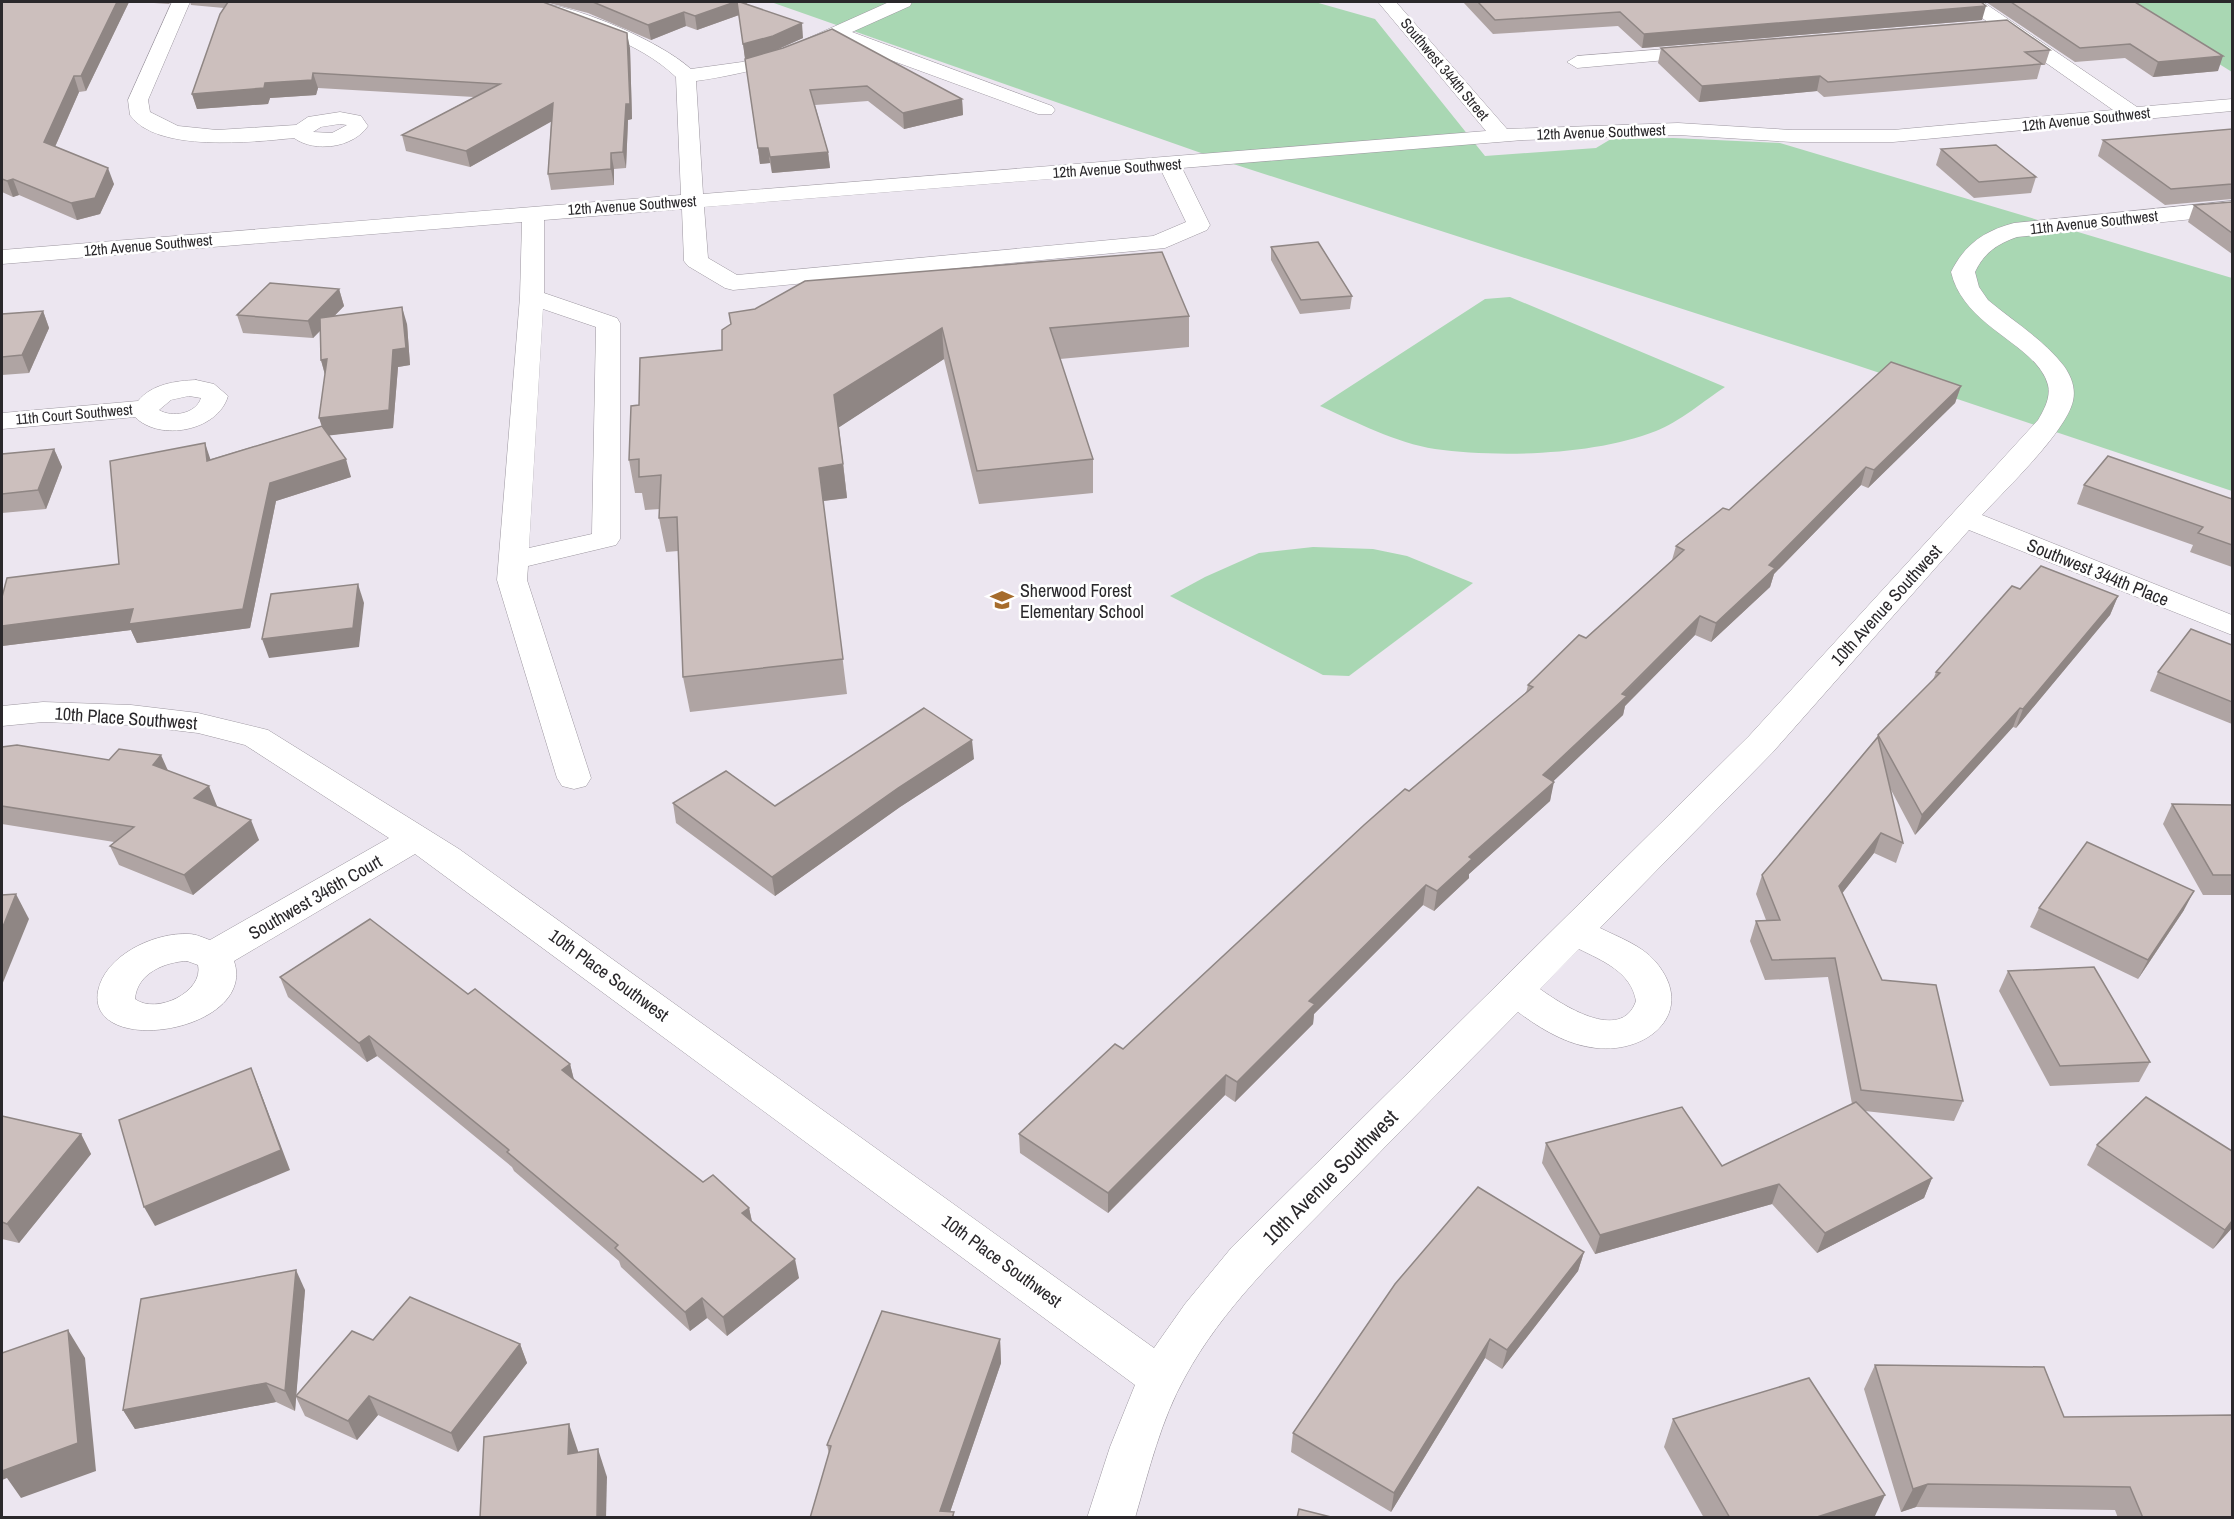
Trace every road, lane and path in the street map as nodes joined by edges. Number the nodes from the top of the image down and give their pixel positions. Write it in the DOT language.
graph roads {
  1 [pos="181,2"];
  2 [pos="533,2"];
  3 [pos="903,2"];
  4 [pos="1387,2"];
  5 [pos="1972,2"];
  6 [pos="2008,26"];
  7 [pos="1973,29"];
  8 [pos="836,33"];
  9 [pos="1728,50"];
  10 [pos="1577,62"];
  11 [pos="686,76"];
  12 [pos="2232,105"];
  13 [pos="1045,110"];
  14 [pos="2133,114"];
  15 [pos="302,131"];
  16 [pos="1503,136"];
  17 [pos="1169,164"];
  18 [pos="694,200"];
  19 [pos="2232,208"];
  20 [pos="533,213"];
  21 [pos="2,257"];
  22 [pos="1966,261"];
  23 [pos="532,297"];
  24 [pos="146,408"];
  25 [pos="2,421"];
  26 [pos="1964,518"];
  27 [pos="516,560"];
  28 [pos="2232,626"];
  29 [pos="2,716"];
  30 [pos="574,778"];
  31 [pos="417,837"];
  32 [pos="1574,931"];
  33 [pos="213,956"];
  34 [pos="1515,990"];
  35 [pos="1161,1378"];
  36 [pos="1111,1518"];
  1 -- 15 [label="street"];
  2 -- 11 [label="street"];
  3 -- 8 [label="street"];
  4 -- 16 [label="street, Southwest 344th Street"];
  5 -- 6 [label="street"];
  6 -- 7 [label="street"];
  6 -- 14 [label="street"];
  8 -- 11 [label="street"];
  8 -- 13 [label="street"];
  9 -- 10 [label="street"];
  11 -- 18 [label="street"];
  12 -- 14 [label="street, 12th Avenue Southwest"];
  14 -- 16 [label="street, 12th Avenue Southwest"];
  16 -- 17 [label="street, 12th Avenue Southwest"];
  17 -- 18 [label="street, 12th Avenue Southwest"];
  17 -- 18 [label="street"];
  18 -- 20 [label="street, 12th Avenue Southwest"];
  19 -- 22 [label="street, 11th Avenue Southwest"];
  20 -- 21 [label="street, 12th Avenue Southwest"];
  20 -- 23 [label="street"];
  22 -- 26 [label="street, 10th Avenue Southwest"];
  23 -- 27 [label="street"];
  23 -- 27 [label="street"];
  24 -- 25 [label="street, 11th Court Southwest"];
  26 -- 28 [label="street, Southwest 344th Place"];
  26 -- 32 [label="street, 10th Avenue Southwest"];
  27 -- 30 [label="street"];
  29 -- 31 [label="street, 10th Place Southwest"];
  31 -- 33 [label="street, Southwest 346th Court"];
  31 -- 35 [label="street, 10th Place Southwest"];
  32 -- 34 [label="street, 10th Avenue Southwest"];
  32 -- 34 [label="street"];
  34 -- 35 [label="street, 10th Avenue Southwest"];
  35 -- 36 [label="street, 10th Avenue Southwest"];
}
